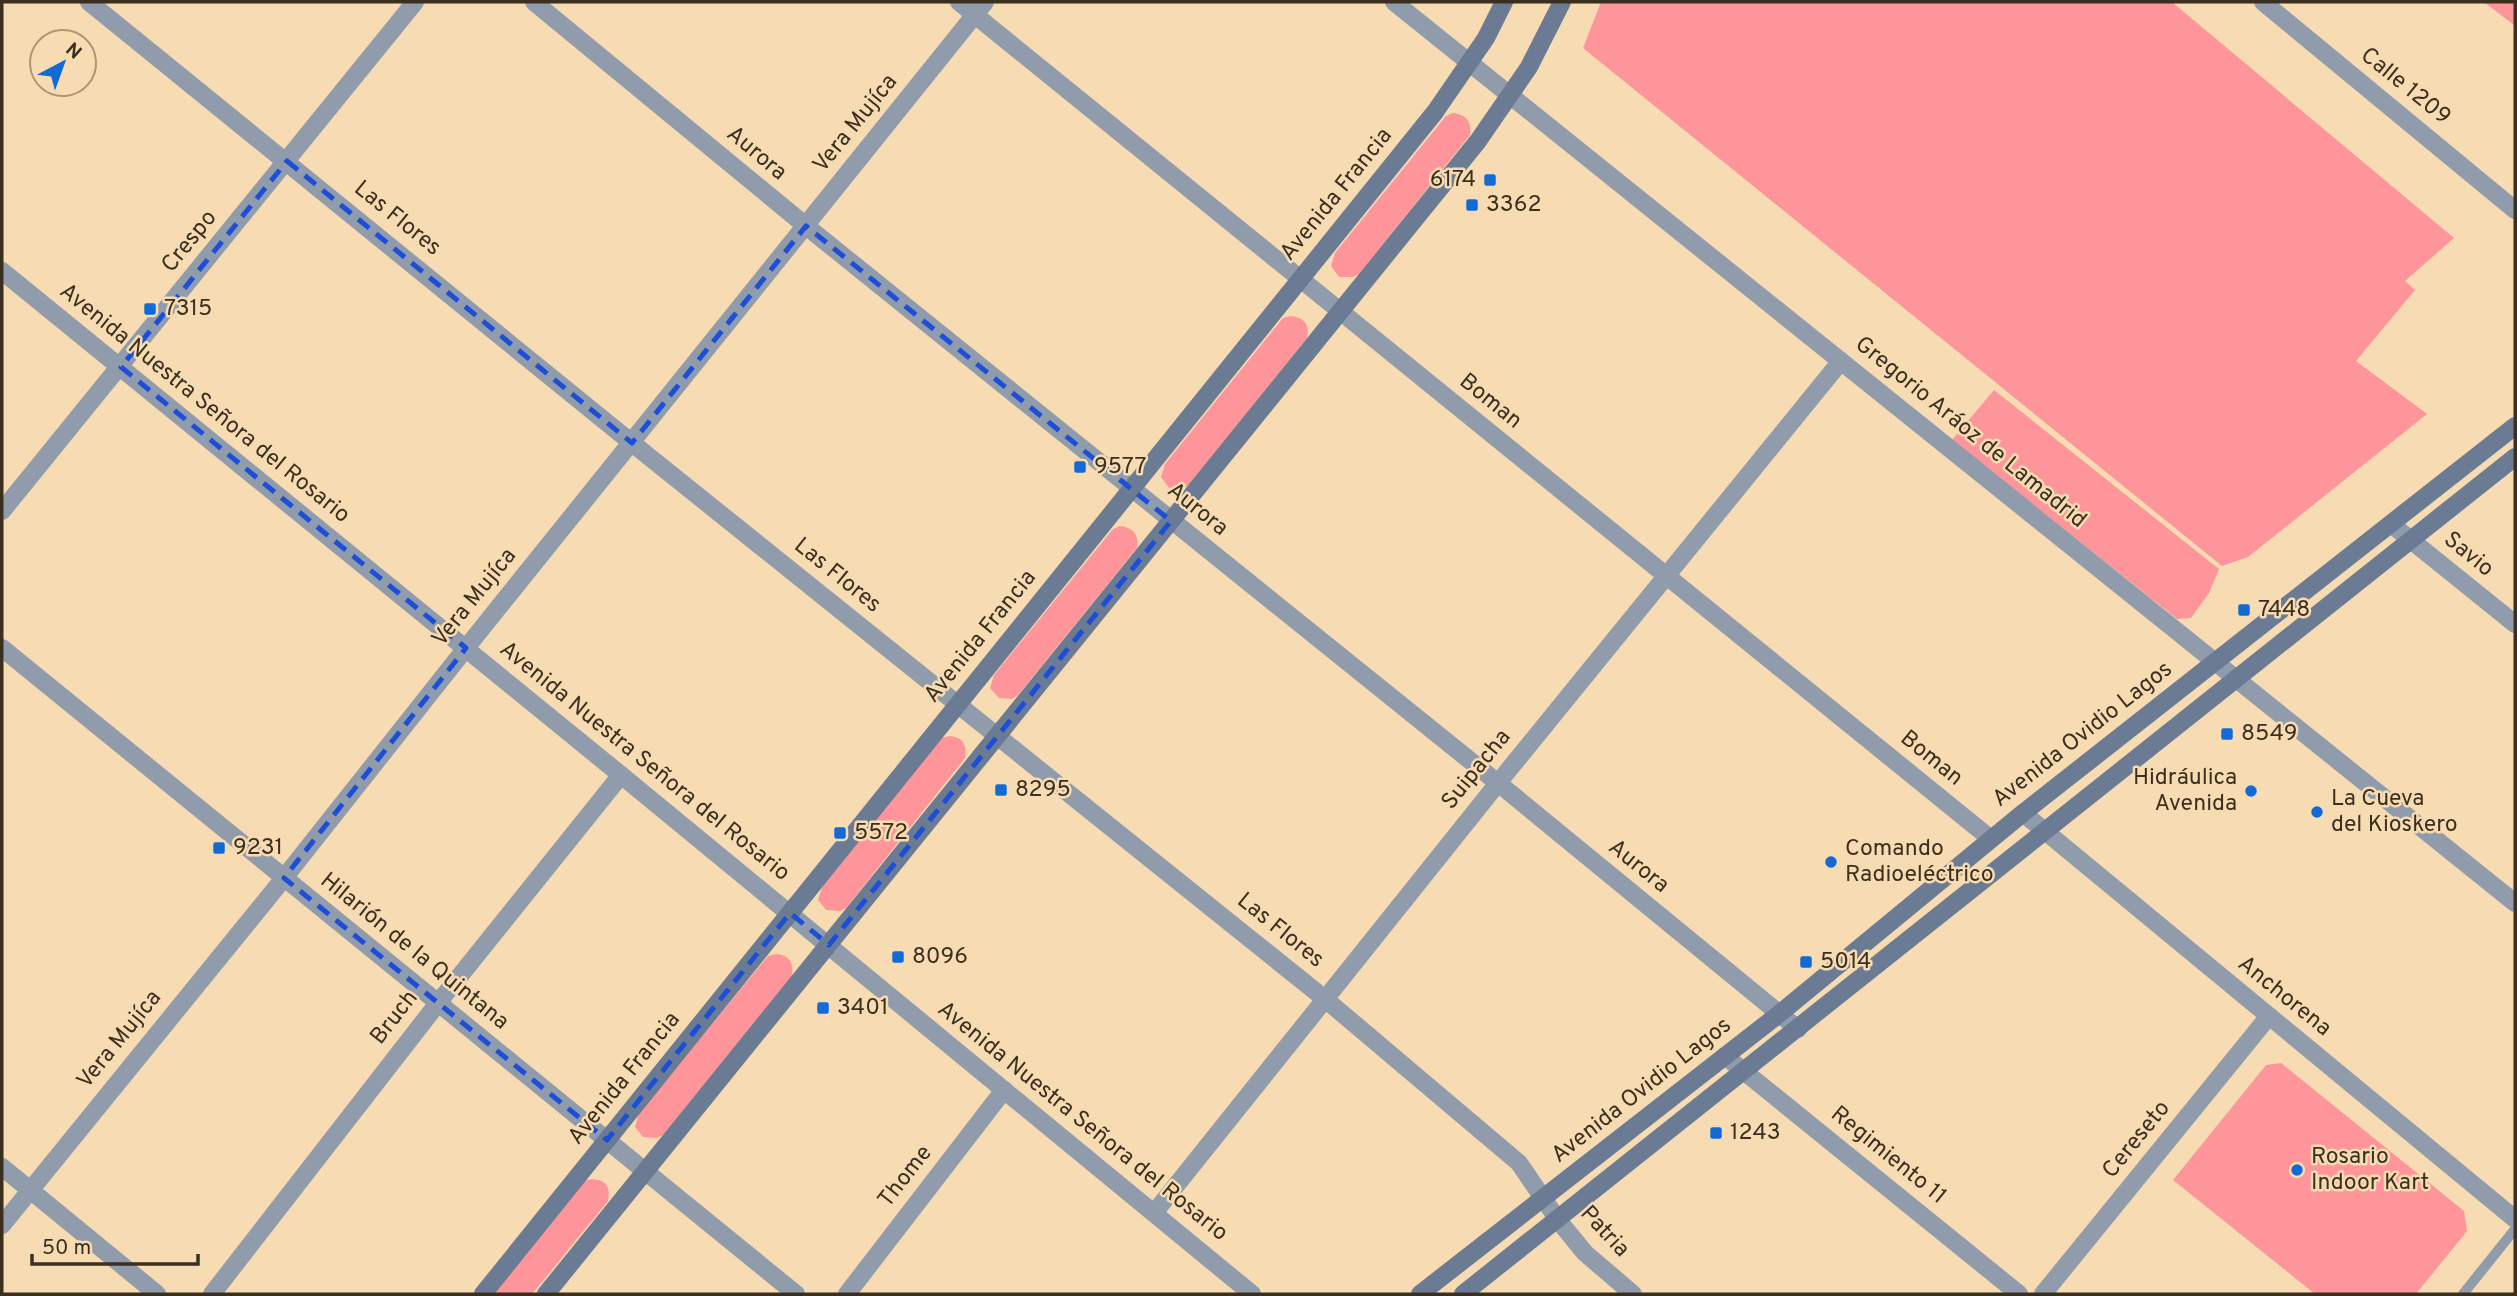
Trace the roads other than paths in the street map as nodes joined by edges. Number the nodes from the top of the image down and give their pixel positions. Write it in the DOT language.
graph roads {
  1 [pos="89,2"];
  2 [pos="415,2"];
  3 [pos="534,2"];
  4 [pos="959,2"];
  5 [pos="1394,2"];
  6 [pos="1504,2"];
  7 [pos="1562,2"];
  8 [pos="2263,2"];
  9 [pos="980,8"];
  10 [pos="1470,63"];
  11 [pos="1511,96"];
  12 [pos="287,161"];
  13 [pos="2515,209"];
  14 [pos="806,226"];
  15 [pos="2,271"];
  16 [pos="1301,279"];
  17 [pos="1340,312"];
  18 [pos="1841,361"];
  19 [pos="121,367"];
  20 [pos="2515,426"];
  21 [pos="632,443"];
  22 [pos="2515,457"];
  23 [pos="1131,489"];
  24 [pos="2,511"];
  25 [pos="1171,521"];
  26 [pos="2391,524"];
  27 [pos="2410,539"];
  28 [pos="1666,576"];
  29 [pos="2515,624"];
  30 [pos="2,648"];
  31 [pos="466,648"];
  32 [pos="2216,662"];
  33 [pos="2236,678"];
  34 [pos="958,705"];
  35 [pos="997,736"];
  36 [pos="621,775"];
  37 [pos="1498,783"];
  38 [pos="2023,813"];
  39 [pos="2044,831"];
  40 [pos="1991,839"];
  41 [pos="284,878"];
  42 [pos="2515,903"];
  43 [pos="790,913"];
  44 [pos="829,945"];
  45 [pos="1325,999"];
  46 [pos="438,1003"];
  47 [pos="1779,1014"];
  48 [pos="2269,1016"];
  49 [pos="1798,1029"];
  50 [pos="1726,1056"];
  51 [pos="1744,1072"];
  52 [pos="1004,1090"];
  53 [pos="607,1140"];
  54 [pos="2,1167"];
  55 [pos="645,1172"];
  56 [pos="29,1189"];
  57 [pos="1545,1199"];
  58 [pos="1154,1213"];
  59 [pos="2515,1219"];
  60 [pos="1558,1220"];
  61 [pos="2,1225"];
  62 [pos="2515,1229"];
  63 [pos="157,1294"];
  64 [pos="212,1294"];
  65 [pos="483,1294"];
  66 [pos="546,1294"];
  67 [pos="796,1294"];
  68 [pos="847,1294"];
  69 [pos="1252,1294"];
  70 [pos="1420,1294"];
  71 [pos="1463,1294"];
  72 [pos="1633,1294"];
  73 [pos="2019,1294"];
  74 [pos="2043,1294"];
  75 [pos="2463,1294"];
  1 -- 12 [label="street, Las Flores"];
  2 -- 12 [label="street, Crespo"];
  3 -- 14 [label="street, Aurora"];
  4 -- 9 [label="street, Boman"];
  5 -- 10 [label="street, Gregorio Aráoz de Lamadrid"];
  6 -- 10 [label="street, Avenida Francia"];
  7 -- 11 [label="street"];
  8 -- 13 [label="street, Calle 1209"];
  9 -- 14 [label="street, Vera Mujíca"];
  9 -- 16 [label="street, Boman"];
  10 -- 11 [label="street, Gregorio Aráoz de Lamadrid"];
  10 -- 16 [label="street, Avenida Francia"];
  11 -- 17 [label="street"];
  11 -- 18 [label="street, Gregorio Aráoz de Lamadrid"];
  12 -- 19 [label="street, Crespo"];
  12 -- 21 [label="street, Las Flores"];
  14 -- 21 [label="street, Vera Mujíca"];
  14 -- 23 [label="street, Aurora"];
  15 -- 19 [label="street, Avenida Nuestra Señora del Rosario"];
  16 -- 17 [label="street, Boman"];
  16 -- 23 [label="street, Avenida Francia"];
  17 -- 25 [label="street"];
  17 -- 28 [label="street, Boman"];
  18 -- 28 [label="street, Suipacha"];
  18 -- 32 [label="street, Gregorio Aráoz de Lamadrid"];
  19 -- 24 [label="street, Crespo"];
  19 -- 31 [label="street, Avenida Nuestra Señora del Rosario"];
  20 -- 26 [label="street, Avenida Ovidio Lagos"];
  21 -- 31 [label="street, Vera Mujíca"];
  21 -- 34 [label="street, Las Flores"];
  22 -- 27 [label="street, Avenida Ovidio Lagos"];
  23 -- 25 [label="street, Aurora"];
  23 -- 34 [label="street, Avenida Francia"];
  25 -- 35 [label="street"];
  25 -- 37 [label="street, Aurora"];
  26 -- 27 [label="street, Savio"];
  26 -- 32 [label="street, Avenida Ovidio Lagos"];
  27 -- 29 [label="street, Savio"];
  27 -- 33 [label="street, Avenida Ovidio Lagos"];
  28 -- 37 [label="street, Suipacha"];
  28 -- 40 [label="street, Boman"];
  30 -- 41 [label="street, Hilarión de la Quintana"];
  31 -- 36 [label="street, Avenida Nuestra Señora del Rosario"];
  31 -- 41 [label="street, Vera Mujíca"];
  32 -- 33 [label="street, Gregorio Aráoz de Lamadrid"];
  32 -- 38 [label="street, Avenida Ovidio Lagos"];
  33 -- 39 [label="street, Avenida Ovidio Lagos"];
  33 -- 42 [label="street, Gregorio Aráoz de Lamadrid"];
  34 -- 35 [label="street, Las Flores"];
  34 -- 43 [label="street, Avenida Francia"];
  35 -- 44 [label="street"];
  35 -- 45 [label="street, Las Flores"];
  36 -- 43 [label="street, Avenida Nuestra Señora del Rosario"];
  36 -- 46 [label="street, Bruch"];
  37 -- 45 [label="street, Suipacha"];
  37 -- 47 [label="street, Aurora"];
  38 -- 39 [label="street, Anchorena"];
  38 -- 40 [label="street, Avenida Ovidio Lagos"];
  39 -- 48 [label="street, Anchorena"];
  39 -- 49 [label="street, Avenida Ovidio Lagos"];
  40 -- 47 [label="street, Avenida Ovidio Lagos"];
  41 -- 46 [label="street, Hilarión de la Quintana"];
  41 -- 56 [label="street, Vera Mujíca"];
  43 -- 44 [label="street, Avenida Nuestra Señora del Rosario"];
  43 -- 53 [label="street, Avenida Francia"];
  44 -- 52 [label="street, Avenida Nuestra Señora del Rosario"];
  44 -- 55 [label="street"];
  45 -- 57 [label="street, Las Flores"];
  45 -- 58 [label="street, Suipacha"];
  46 -- 53 [label="street, Hilarión de la Quintana"];
  46 -- 64 [label="street, Bruch"];
  47 -- 49 [label="street, Aurora"];
  47 -- 50 [label="street, Avenida Ovidio Lagos"];
  48 -- 59 [label="street, Anchorena"];
  48 -- 74 [label="street, Cereseto"];
  49 -- 51 [label="street, Avenida Ovidio Lagos"];
  50 -- 51 [label="street, Regimiento 11"];
  50 -- 57 [label="street, Avenida Ovidio Lagos"];
  51 -- 60 [label="street, Avenida Ovidio Lagos"];
  51 -- 73 [label="street, Regimiento 11"];
  52 -- 58 [label="street, Avenida Nuestra Señora del Rosario"];
  52 -- 68 [label="street, Thome"];
  53 -- 55 [label="street, Hilarión de la Quintana"];
  53 -- 65 [label="street, Avenida Francia"];
  54 -- 56 [label="street"];
  55 -- 66 [label="street"];
  55 -- 67 [label="street, Hilarión de la Quintana"];
  56 -- 61 [label="street, Vera Mujíca"];
  56 -- 63 [label="street"];
  57 -- 60 [label="street, Patria"];
  57 -- 70 [label="street, Avenida Ovidio Lagos"];
  58 -- 69 [label="street, Avenida Nuestra Señora del Rosario"];
  60 -- 71 [label="street, Avenida Ovidio Lagos"];
  60 -- 72 [label="street, Patria"];
  62 -- 75 [label="lane"];
}
